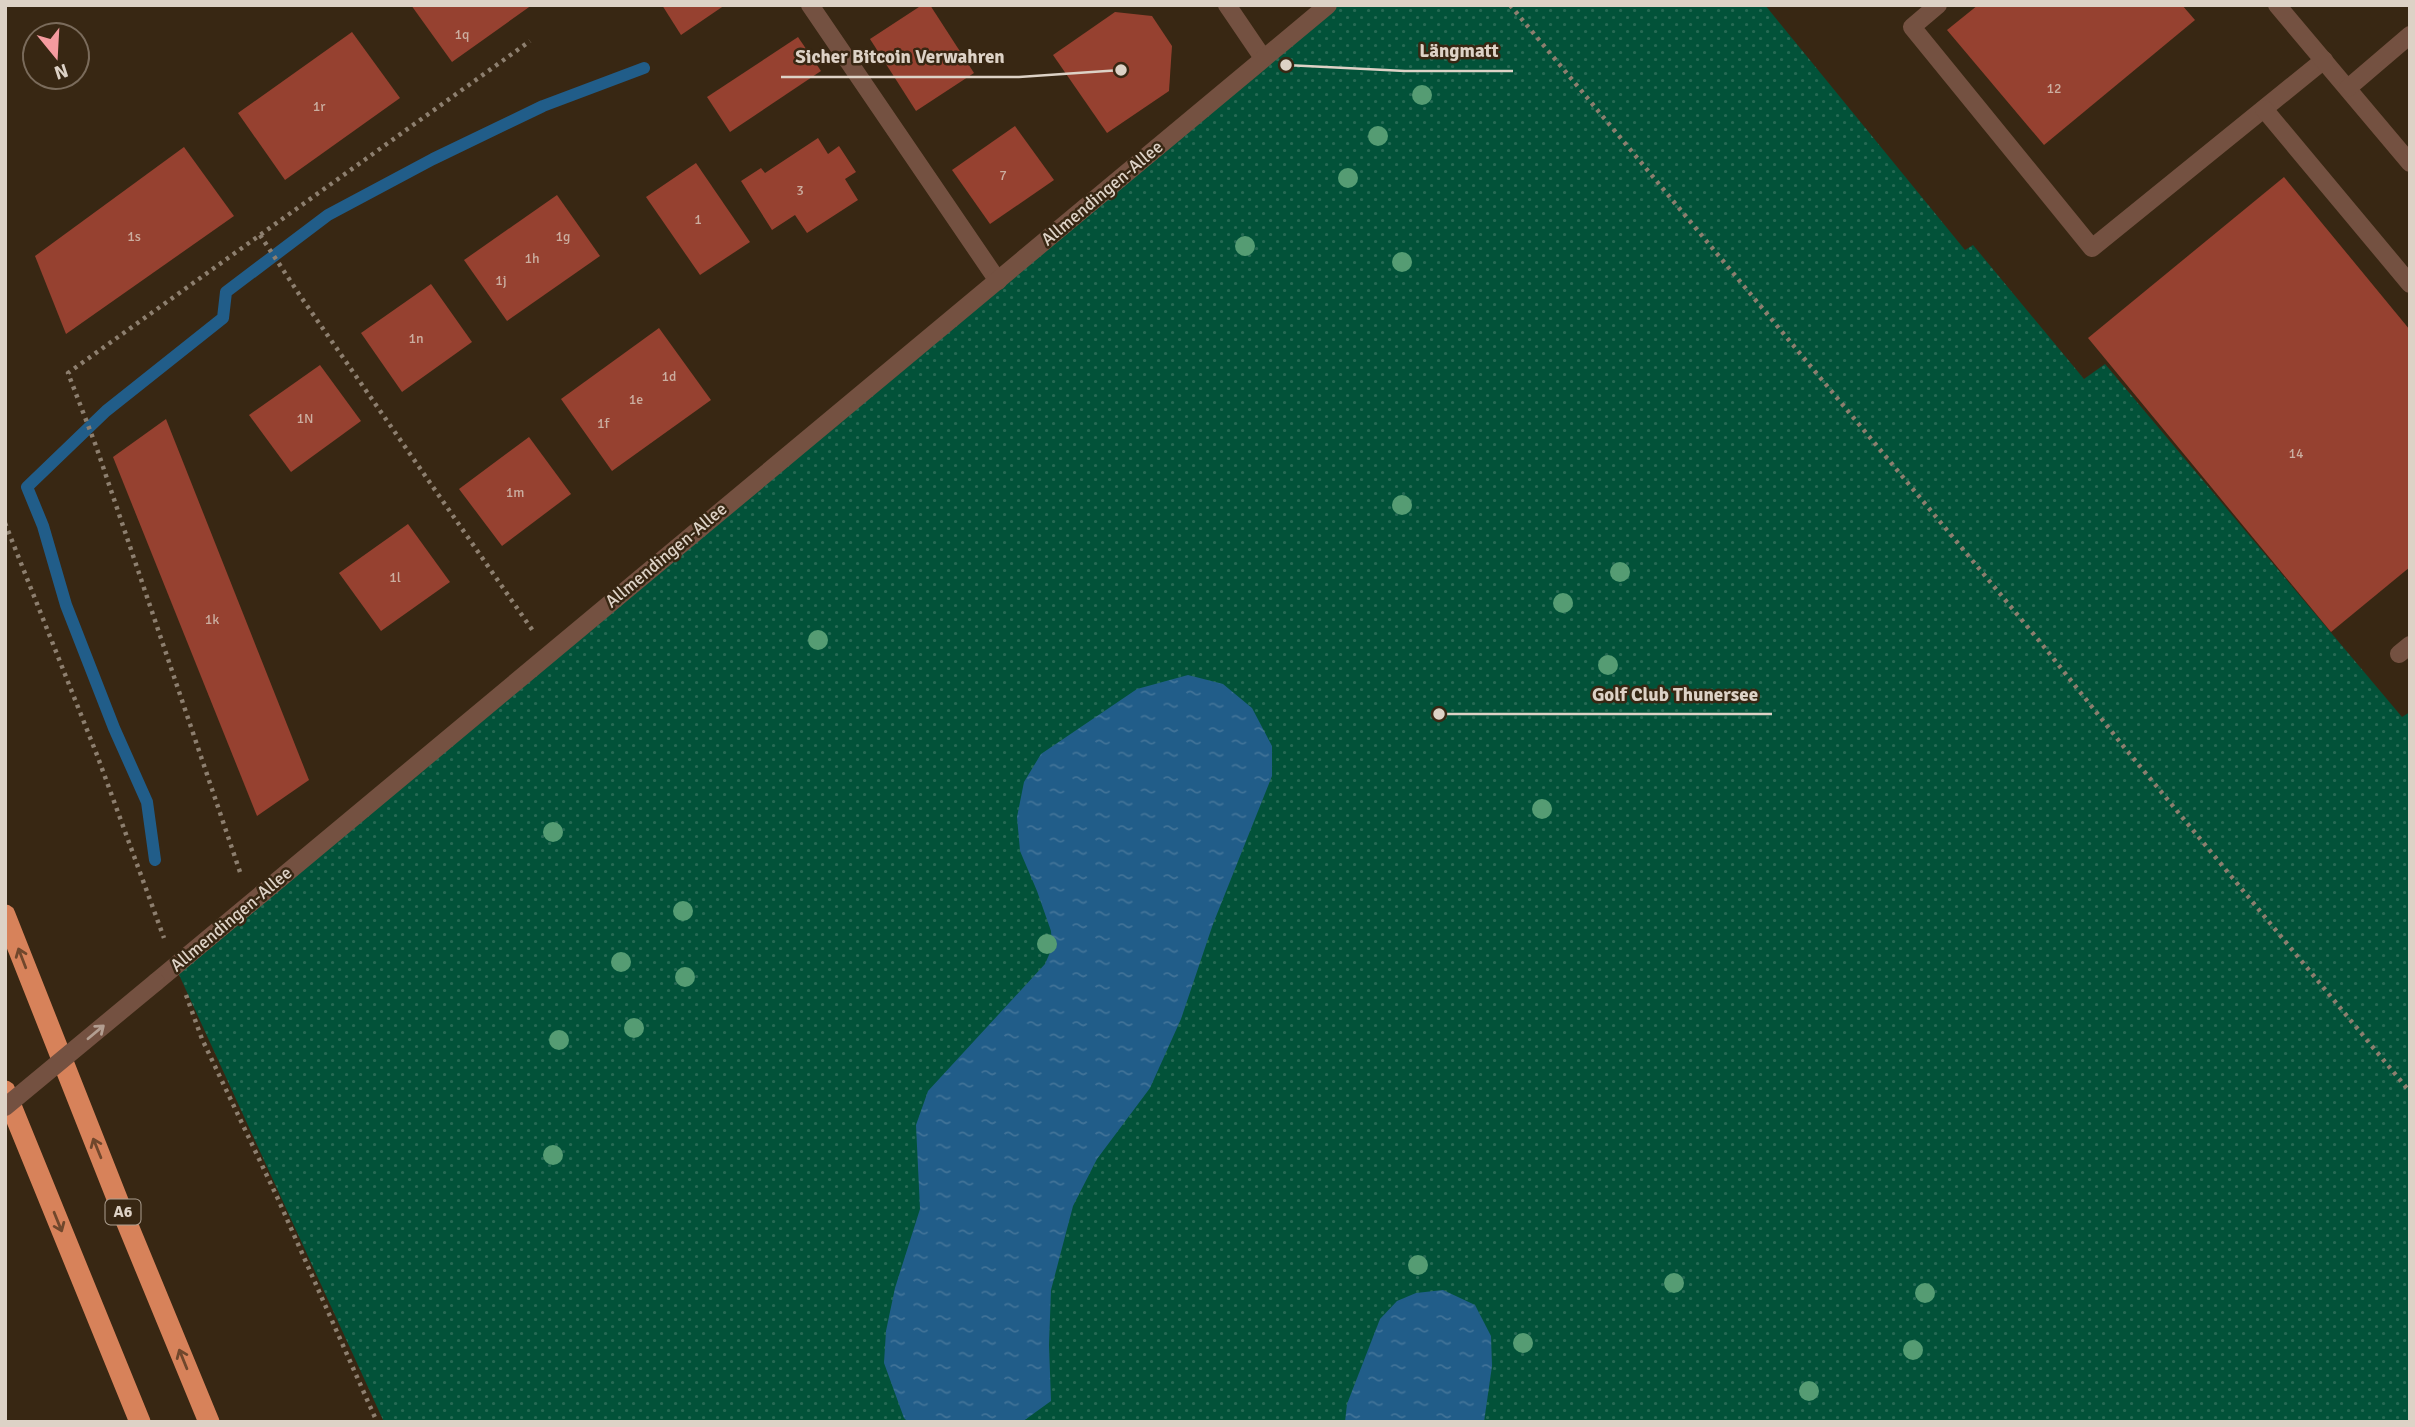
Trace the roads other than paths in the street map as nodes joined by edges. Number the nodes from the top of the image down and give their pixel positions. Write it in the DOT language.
graph roads {
  1 [pos="810,5"];
  2 [pos="1227,5"];
  3 [pos="1328,5"];
  4 [pos="1938,5"];
  5 [pos="2277,5"];
  6 [pos="2410,35"];
  7 [pos="1263,58"];
  8 [pos="2324,60"];
  9 [pos="2348,88"];
  10 [pos="2264,109"];
  11 [pos="2410,163"];
  12 [pos="998,281"];
  13 [pos="2410,284"];
  14 [pos="5,915"];
  15 [pos="5,1091"];
  16 [pos="5,1107"];
  17 [pos="140,1422"];
  18 [pos="209,1422"];
  1 -- 12 [label="street"];
  2 -- 7 [label="street"];
  3 -- 7 [label="street, Allmendingen-Allee"];
  4 -- 10 [label="street"];
  5 -- 8 [label="street"];
  6 -- 9 [label="street"];
  7 -- 12 [label="street, Allmendingen-Allee"];
  8 -- 9 [label="street"];
  8 -- 10 [label="street"];
  9 -- 11 [label="street"];
  10 -- 13 [label="street"];
  16 -- 12 [label="street, Allmendingen-Allee, one-way, bridge"];
  18 -- 14 [label="highway, A6, one-way"];
  15 -- 17 [label="highway, one-way"];
}
